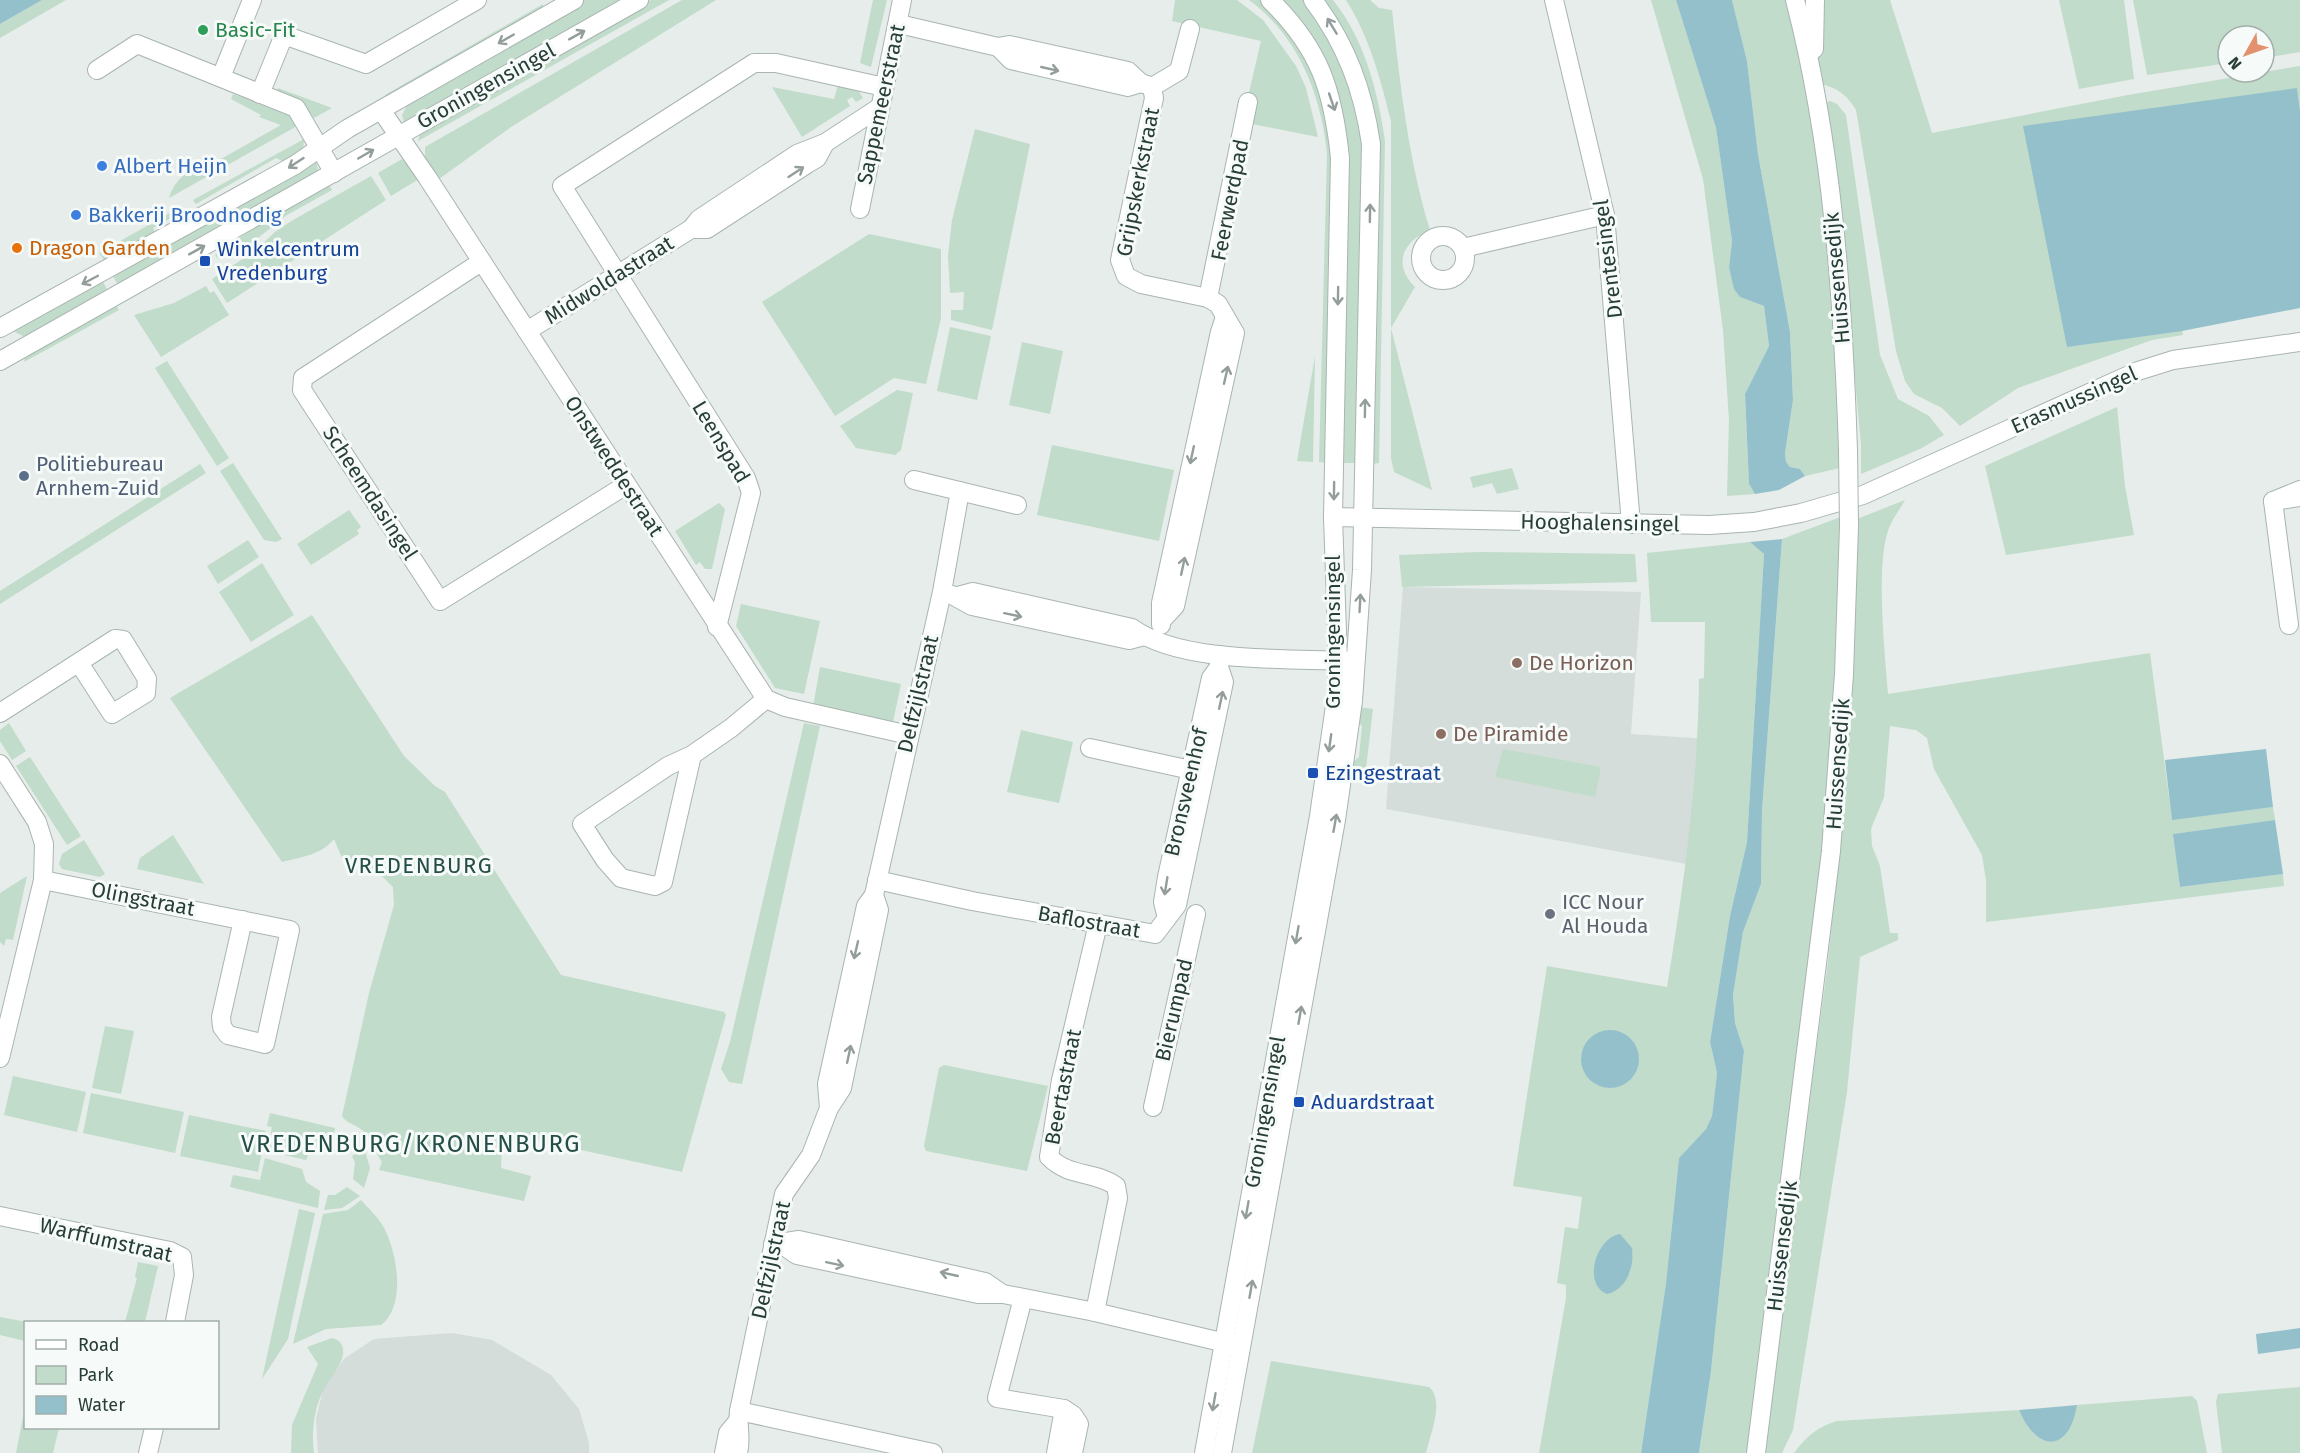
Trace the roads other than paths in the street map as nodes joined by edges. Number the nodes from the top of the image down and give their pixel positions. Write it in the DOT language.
graph roads {
  1 [pos="252,0"];
  2 [pos="477,0"];
  3 [pos="574,0"];
  4 [pos="639,0"];
  5 [pos="902,0"];
  6 [pos="1270,0"];
  7 [pos="1313,0"];
  8 [pos="1554,0"];
  9 [pos="1795,0"];
  10 [pos="1815,0"];
  11 [pos="554,5"];
  12 [pos="899,24"];
  13 [pos="1190,29"];
  14 [pos="97,70"];
  15 [pos="1813,72"];
  16 [pos="221,77"];
  17 [pos="1146,85"];
  18 [pos="884,87"];
  19 [pos="260,94"];
  20 [pos="1248,102"];
  21 [pos="880,107"];
  22 [pos="381,110"];
  23 [pos="398,136"];
  24 [pos="320,147"];
  25 [pos="334,173"];
  26 [pos="860,208"];
  27 [pos="1605,215"];
  28 [pos="1463,248"];
  29 [pos="482,262"];
  30 [pos="616,274"];
  31 [pos="1208,298"];
  32 [pos="0,328"];
  33 [pos="527,331"];
  34 [pos="2299,342"];
  35 [pos="0,361"];
  36 [pos="914,480"];
  37 [pos="626,485"];
  38 [pos="2300,490"];
  39 [pos="960,491"];
  40 [pos="1863,495"];
  41 [pos="2300,497"];
  42 [pos="2273,501"];
  43 [pos="1017,505"];
  44 [pos="1334,517"];
  45 [pos="1362,517"];
  46 [pos="1631,524"];
  47 [pos="950,594"];
  48 [pos="2289,625"];
  49 [pos="717,627"];
  50 [pos="1151,639"];
  51 [pos="1219,661"];
  52 [pos="1338,661"];
  53 [pos="1357,662"];
  54 [pos="79,663"];
  55 [pos="766,699"];
  56 [pos="0,713"];
  57 [pos="909,735"];
  58 [pos="1090,747"];
  59 [pos="692,755"];
  60 [pos="0,764"];
  61 [pos="1191,770"];
  62 [pos="43,880"];
  63 [pos="876,887"];
  64 [pos="1196,914"];
  65 [pos="1167,918"];
  66 [pos="243,920"];
  67 [pos="1098,924"];
  68 [pos="0,1058"];
  69 [pos="1153,1107"];
  70 [pos="0,1216"];
  71 [pos="777,1244"];
  72 [pos="1023,1298"];
  73 [pos="1095,1312"];
  74 [pos="175,1321"];
  75 [pos="1233,1345"];
  76 [pos="1064,1409"];
  77 [pos="739,1416"];
  78 [pos="154,1429"];
  79 [pos="148,1453"];
  80 [pos="724,1453"];
  81 [pos="738,1453"];
  82 [pos="933,1453"];
  83 [pos="1056,1453"];
  84 [pos="1073,1453"];
  85 [pos="1204,1453"];
  86 [pos="1222,1453"];
  87 [pos="1756,1453"];
  1 -- 16 [label="street"];
  2 -- 19 [label="street"];
  3 -- 11 [label="street, Groningensingel"];
  23 -- 4 [label="street, Groningensingel, one-way"];
  5 -- 12 [label="street, Sappemeerstraat"];
  6 -- 44 [label="street, Groningensingel, one-way"];
  45 -- 7 [label="street, Groningensingel, one-way"];
  8 -- 27 [label="street, Drentesingel"];
  9 -- 15 [label="street, Huissensedijk"];
  10 -- 15 [label="street, Huissensedijk"];
  11 -- 22 [label="street, Groningensingel, one-way"];
  12 -- 17 [label="street"];
  12 -- 18 [label="street, Sappemeerstraat"];
  13 -- 17 [label="street, Grijpskerkstraat"];
  14 -- 16 [label="street"];
  15 -- 87 [label="street, Huissensedijk, bridge"];
  16 -- 19 [label="street"];
  17 -- 31 [label="street, Grijpskerkstraat"];
  18 -- 21 [label="street, Sappemeerstraat"];
  18 -- 30 [label="street, Leenspad"];
  19 -- 24 [label="street"];
  20 -- 31 [label="street, Feerwerdpad"];
  21 -- 26 [label="street, Sappemeerstraat"];
  21 -- 30 [label="street, Midwoldastraat"];
  22 -- 23 [label="street, Onstweddestraat"];
  22 -- 24 [label="street, Groningensingel"];
  25 -- 23 [label="street, Groningensingel, one-way"];
  23 -- 29 [label="street, Onstweddestraat"];
  24 -- 25 [label="street"];
  24 -- 32 [label="street, Groningensingel, one-way"];
  35 -- 25 [label="street, Groningensingel, one-way"];
  27 -- 28 [label="street"];
  27 -- 46 [label="street, Drentesingel"];
  29 -- 33 [label="street, Onstweddestraat"];
  29 -- 37 [label="street, Scheemdasingel"];
  30 -- 33 [label="street, Midwoldastraat"];
  30 -- 49 [label="street, Leenspad"];
  31 -- 50 [label="street"];
  33 -- 37 [label="street, Onstweddestraat"];
  34 -- 40 [label="street, Erasmussingel"];
  36 -- 39 [label="street"];
  37 -- 49 [label="street, Onstweddestraat"];
  38 -- 42 [label="street"];
  39 -- 43 [label="street"];
  39 -- 47 [label="street, Delfzijlstraat"];
  40 -- 46 [label="street, Hooghalensingel"];
  41 -- 42 [label="street"];
  42 -- 48 [label="street"];
  44 -- 45 [label="street, Hooghalensingel"];
  44 -- 52 [label="street, Groningensingel"];
  45 -- 46 [label="street, Hooghalensingel"];
  53 -- 45 [label="street, Groningensingel, one-way"];
  47 -- 50 [label="street"];
  47 -- 57 [label="street, Delfzijlstraat"];
  49 -- 55 [label="street, Onstweddestraat"];
  50 -- 51 [label="street"];
  51 -- 52 [label="street"];
  51 -- 61 [label="street, Bronsveenhof"];
  65 -- 51 [label="street, Baflostraat, one-way"];
  52 -- 53 [label="street"];
  52 -- 75 [label="street, Groningensingel, one-way"];
  75 -- 53 [label="street, Groningensingel, one-way"];
  54 -- 56 [label="street"];
  55 -- 57 [label="street"];
  55 -- 59 [label="street"];
  57 -- 63 [label="street, Delfzijlstraat"];
  58 -- 61 [label="street"];
  59 -- 59 [label="street"];
  60 -- 62 [label="street"];
  61 -- 65 [label="street, Bronsveenhof, one-way"];
  62 -- 66 [label="street, Olingstraat"];
  62 -- 68 [label="street"];
  63 -- 67 [label="street, Baflostraat"];
  63 -- 71 [label="street, Delfzijlstraat"];
  64 -- 69 [label="street, Bierumpad"];
  65 -- 67 [label="street, Baflostraat"];
  66 -- 66 [label="street, Olingstraat"];
  67 -- 73 [label="street, Beertastraat"];
  70 -- 74 [label="street, Warffumstraat"];
  71 -- 72 [label="street"];
  71 -- 77 [label="street, Delfzijlstraat"];
  72 -- 73 [label="street"];
  72 -- 76 [label="street"];
  73 -- 75 [label="street"];
  75 -- 85 [label="street, Groningensingel, one-way"];
  75 -- 86 [label="street, Groningensingel"];
  76 -- 83 [label="street"];
  76 -- 84 [label="street"];
  77 -- 80 [label="street, Delfzijlstraat"];
  77 -- 81 [label="street, Delfzijlstraat"];
  77 -- 82 [label="street"];
  78 -- 79 [label="street"];
}
